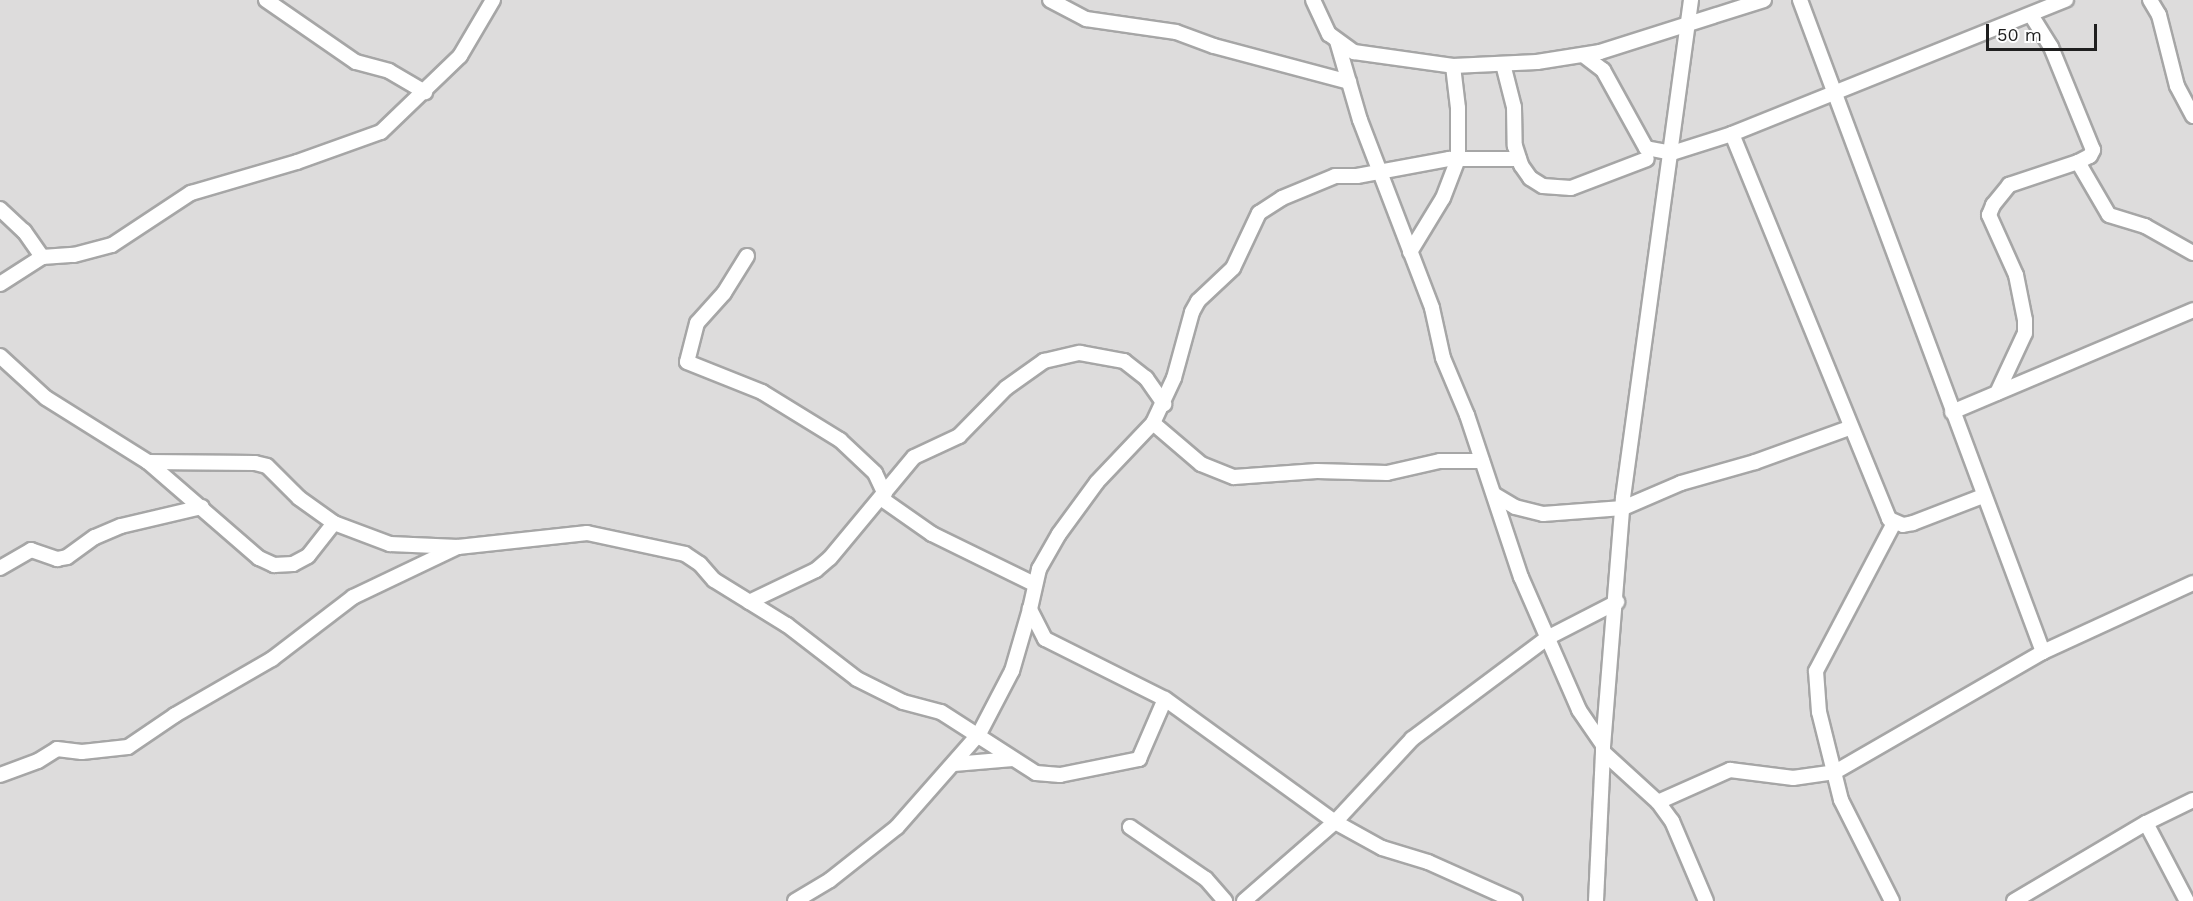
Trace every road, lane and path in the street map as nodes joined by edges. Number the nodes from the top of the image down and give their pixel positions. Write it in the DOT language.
graph roads {
  1 [pos="266,0"];
  2 [pos="493,0"];
  3 [pos="1050,0"];
  4 [pos="1313,0"];
  5 [pos="1691,0"];
  6 [pos="1764,0"];
  7 [pos="1800,0"];
  8 [pos="2066,0"];
  9 [pos="2150,0"];
  10 [pos="2031,15"];
  11 [pos="1687,27"];
  12 [pos="1337,41"];
  13 [pos="1583,55"];
  14 [pos="1503,64"];
  15 [pos="1453,66"];
  16 [pos="1349,82"];
  17 [pos="426,92"];
  18 [pos="1834,93"];
  19 [pos="2193,116"];
  20 [pos="1732,134"];
  21 [pos="1672,153"];
  22 [pos="1458,159"];
  23 [pos="1519,159"];
  24 [pos="1647,159"];
  25 [pos="2078,162"];
  26 [pos="1379,172"];
  27 [pos="0,209"];
  28 [pos="1410,252"];
  29 [pos="2193,253"];
  30 [pos="747,256"];
  31 [pos="42,257"];
  32 [pos="0,284"];
  33 [pos="2193,310"];
  34 [pos="0,356"];
  35 [pos="1997,393"];
  36 [pos="1164,404"];
  37 [pos="1952,412"];
  38 [pos="1153,423"];
  39 [pos="1849,428"];
  40 [pos="1482,461"];
  41 [pos="148,462"];
  42 [pos="1495,495"];
  43 [pos="884,496"];
  44 [pos="1983,496"];
  45 [pos="202,507"];
  46 [pos="1623,508"];
  47 [pos="334,523"];
  48 [pos="1894,523"];
  49 [pos="458,547"];
  50 [pos="0,568"];
  51 [pos="2193,583"];
  52 [pos="1034,584"];
  53 [pos="749,602"];
  54 [pos="1617,602"];
  55 [pos="1030,609"];
  56 [pos="1547,638"];
  57 [pos="2043,652"];
  58 [pos="1165,699"];
  59 [pos="980,734"];
  60 [pos="1603,749"];
  61 [pos="1013,759"];
  62 [pos="954,764"];
  63 [pos="1835,772"];
  64 [pos="0,775"];
  65 [pos="2193,800"];
  66 [pos="1658,802"];
  67 [pos="1335,822"];
  68 [pos="2145,823"];
  69 [pos="1130,827"];
  70 [pos="795,901"];
  71 [pos="1225,901"];
  72 [pos="1244,901"];
  73 [pos="1515,901"];
  74 [pos="1596,901"];
  75 [pos="1706,901"];
  76 [pos="1892,901"];
  77 [pos="2014,901"];
  78 [pos="2187,901"];
  1 -- 17 [label="street"];
  2 -- 17 [label="street"];
  3 -- 16 [label="street"];
  4 -- 12 [label="street"];
  5 -- 11 [label="street"];
  6 -- 11 [label="street"];
  7 -- 18 [label="street"];
  8 -- 10 [label="street"];
  9 -- 19 [label="street"];
  10 -- 18 [label="street"];
  10 -- 25 [label="street"];
  11 -- 13 [label="street"];
  11 -- 21 [label="street"];
  12 -- 15 [label="street"];
  12 -- 16 [label="street"];
  13 -- 14 [label="street"];
  13 -- 21 [label="street"];
  14 -- 15 [label="street"];
  14 -- 23 [label="street"];
  15 -- 22 [label="street"];
  16 -- 26 [label="street"];
  17 -- 31 [label="street"];
  18 -- 20 [label="street"];
  18 -- 37 [label="street"];
  20 -- 21 [label="street"];
  20 -- 39 [label="street"];
  21 -- 46 [label="street"];
  22 -- 23 [label="street"];
  22 -- 26 [label="street"];
  22 -- 28 [label="street"];
  23 -- 24 [label="street"];
  25 -- 29 [label="street"];
  25 -- 35 [label="street"];
  26 -- 28 [label="street"];
  26 -- 36 [label="street"];
  27 -- 31 [label="street"];
  28 -- 40 [label="street"];
  30 -- 43 [label="street"];
  31 -- 32 [label="street"];
  33 -- 35 [label="street"];
  34 -- 41 [label="street"];
  35 -- 37 [label="street"];
  36 -- 38 [label="street"];
  36 -- 43 [label="street"];
  37 -- 44 [label="street"];
  38 -- 40 [label="street"];
  38 -- 52 [label="street"];
  39 -- 46 [label="street"];
  39 -- 48 [label="street"];
  40 -- 42 [label="street"];
  41 -- 45 [label="street"];
  41 -- 47 [label="street"];
  42 -- 46 [label="street"];
  42 -- 56 [label="street"];
  43 -- 52 [label="street"];
  43 -- 53 [label="street"];
  44 -- 48 [label="street"];
  44 -- 57 [label="street"];
  45 -- 47 [label="street"];
  45 -- 50 [label="street"];
  46 -- 54 [label="street"];
  47 -- 49 [label="street"];
  48 -- 63 [label="street"];
  49 -- 53 [label="street"];
  49 -- 64 [label="street"];
  51 -- 57 [label="street"];
  52 -- 55 [label="street"];
  53 -- 59 [label="street"];
  54 -- 56 [label="street"];
  54 -- 60 [label="street"];
  55 -- 58 [label="street"];
  55 -- 59 [label="street"];
  56 -- 60 [label="street"];
  56 -- 67 [label="street"];
  57 -- 63 [label="street"];
  58 -- 61 [label="street"];
  58 -- 67 [label="street"];
  59 -- 61 [label="street"];
  59 -- 62 [label="street"];
  60 -- 66 [label="street"];
  60 -- 74 [label="street"];
  61 -- 62 [label="street"];
  62 -- 70 [label="street"];
  63 -- 66 [label="street"];
  63 -- 76 [label="street"];
  65 -- 68 [label="street"];
  66 -- 75 [label="street"];
  67 -- 72 [label="street"];
  67 -- 73 [label="street"];
  68 -- 77 [label="street"];
  68 -- 78 [label="street"];
  69 -- 71 [label="street"];
}
